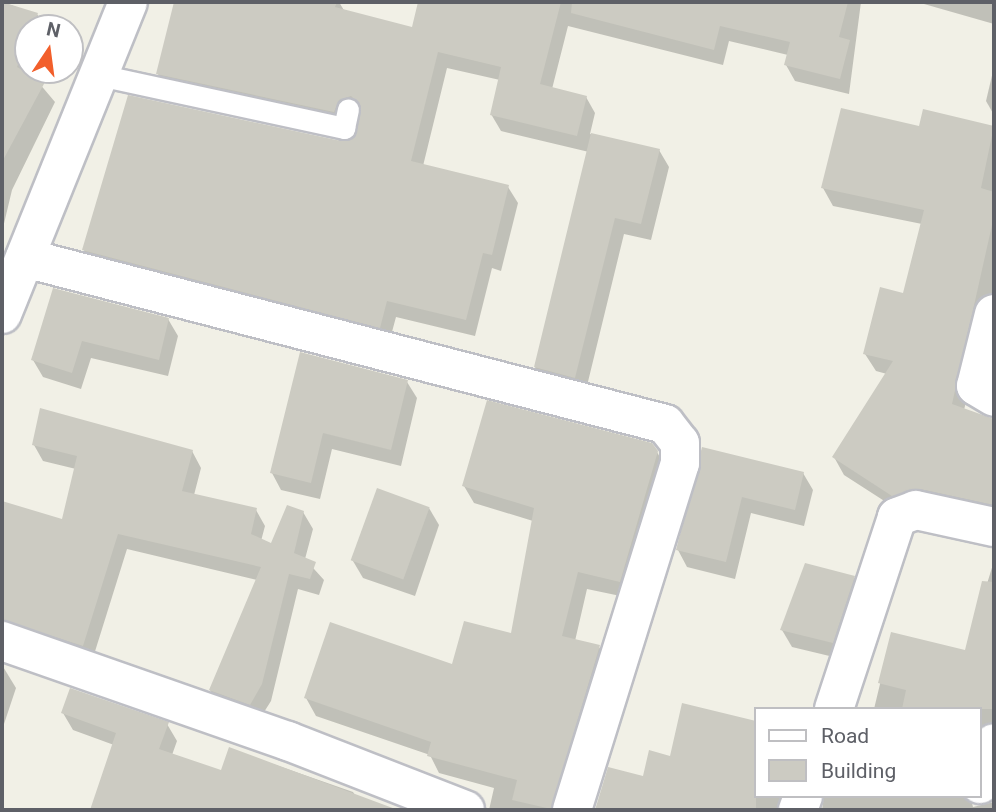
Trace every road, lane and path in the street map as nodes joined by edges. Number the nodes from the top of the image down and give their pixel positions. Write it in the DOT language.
graph roads {
  1 [pos="128,2"];
  2 [pos="99,75"];
  3 [pos="348,108"];
  4 [pos="24,258"];
  5 [pos="2,314"];
  6 [pos="994,314"];
  7 [pos="994,397"];
  8 [pos="994,527"];
  9 [pos="2,641"];
  10 [pos="835,707"];
  11 [pos="994,743"];
  12 [pos="982,778"];
  13 [pos="465,810"];
  14 [pos="572,810"];
  1 -- 2 [label="street"];
  2 -- 3 [label="lane"];
  2 -- 4 [label="street"];
  4 -- 5 [label="street"];
  4 -- 14 [label="street"];
  6 -- 7 [label="street"];
  8 -- 10 [label="street"];
  9 -- 13 [label="street"];
  11 -- 12 [label="street"];
}
